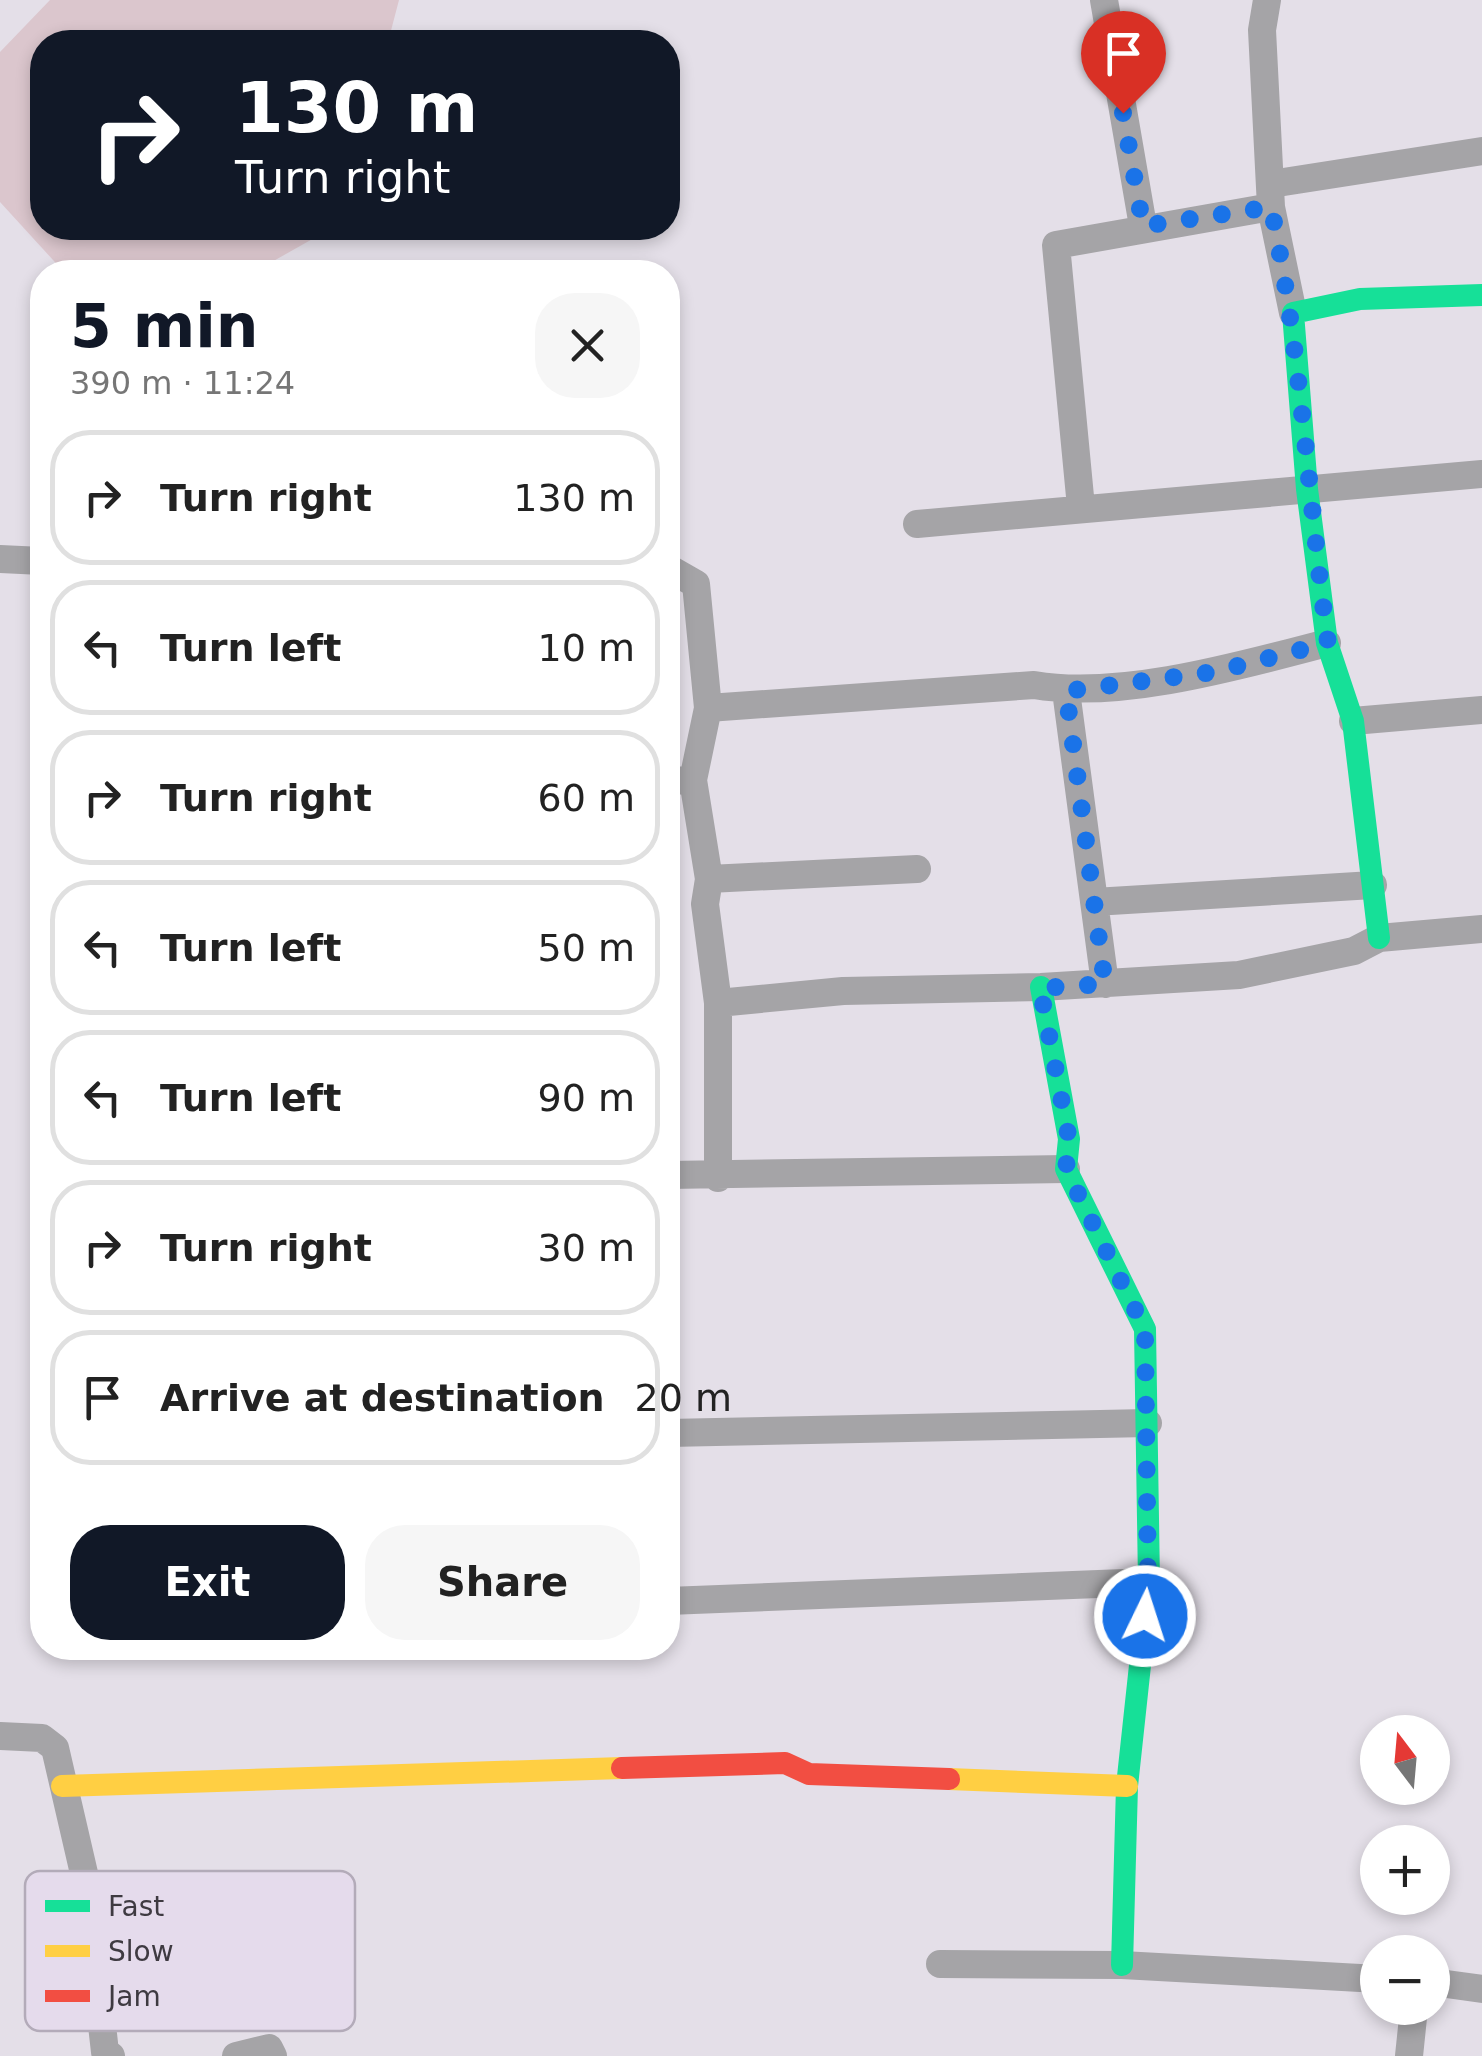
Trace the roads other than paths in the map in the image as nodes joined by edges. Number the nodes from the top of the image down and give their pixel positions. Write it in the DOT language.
graph roads {
  1 [pos="1104,0"];
  2 [pos="1267,0"];
  3 [pos="1482,151"];
  4 [pos="1271,195"];
  5 [pos="1143,226"];
  6 [pos="1482,295"];
  7 [pos="1293,313"];
  8 [pos="1482,474"];
  9 [pos="1307,489"];
  10 [pos="1081,507"];
  11 [pos="916,524"];
  12 [pos="0,560"];
  13 [pos="30,561"];
  14 [pos="680,575"];
  15 [pos="1328,643"];
  16 [pos="1066,691"];
  17 [pos="708,708"];
  18 [pos="1482,710"];
  19 [pos="1353,721"];
  20 [pos="680,780"];
  21 [pos="918,869"];
  22 [pos="709,878"];
  23 [pos="1373,886"];
  24 [pos="1094,902"];
  25 [pos="1482,929"];
  26 [pos="1379,938"];
  27 [pos="1105,984"];
  28 [pos="1040,988"];
  29 [pos="718,1003"];
  30 [pos="1066,1169"];
  31 [pos="680,1176"];
  32 [pos="718,1178"];
  33 [pos="1148,1423"];
  34 [pos="680,1433"];
  35 [pos="1148,1582"];
  36 [pos="680,1600"];
  37 [pos="0,1736"];
  38 [pos="62,1786"];
  39 [pos="1127,1786"];
  40 [pos="83,1871"];
  41 [pos="940,1964"];
  42 [pos="1122,1964"];
  43 [pos="1360,1977"];
  44 [pos="1450,1985"];
  45 [pos="1482,1989"];
  46 [pos="1412,2025"];
  47 [pos="103,2031"];
  48 [pos="111,2056"];
  49 [pos="236,2056"];
  50 [pos="273,2056"];
  51 [pos="1408,2056"];
  1 -- 5 [label="street"];
  2 -- 4 [label="street"];
  3 -- 4 [label="street"];
  4 -- 5 [label="street"];
  4 -- 7 [label="street"];
  5 -- 10 [label="street"];
  6 -- 7 [label="street"];
  7 -- 9 [label="street"];
  8 -- 9 [label="street"];
  9 -- 10 [label="street"];
  9 -- 15 [label="street"];
  10 -- 11 [label="street"];
  12 -- 13 [label="street"];
  14 -- 17 [label="street"];
  15 -- 16 [label="street"];
  15 -- 19 [label="street"];
  16 -- 17 [label="street"];
  16 -- 24 [label="street"];
  17 -- 20 [label="street"];
  18 -- 19 [label="street"];
  19 -- 23 [label="street"];
  20 -- 22 [label="street"];
  21 -- 22 [label="street"];
  22 -- 29 [label="street"];
  23 -- 24 [label="street"];
  23 -- 26 [label="street"];
  24 -- 27 [label="street"];
  25 -- 26 [label="street"];
  26 -- 27 [label="street"];
  27 -- 28 [label="street"];
  28 -- 29 [label="street"];
  28 -- 30 [label="street"];
  29 -- 32 [label="street"];
  30 -- 32 [label="street"];
  30 -- 33 [label="street"];
  31 -- 32 [label="street"];
  33 -- 34 [label="street"];
  33 -- 35 [label="street"];
  35 -- 36 [label="street"];
  35 -- 39 [label="street"];
  37 -- 38 [label="street"];
  38 -- 39 [label="street"];
  38 -- 40 [label="street"];
  39 -- 42 [label="street"];
  41 -- 42 [label="street"];
  42 -- 43 [label="street"];
  44 -- 45 [label="street"];
  46 -- 51 [label="street"];
  47 -- 48 [label="street"];
  49 -- 50 [label="street"];
}
